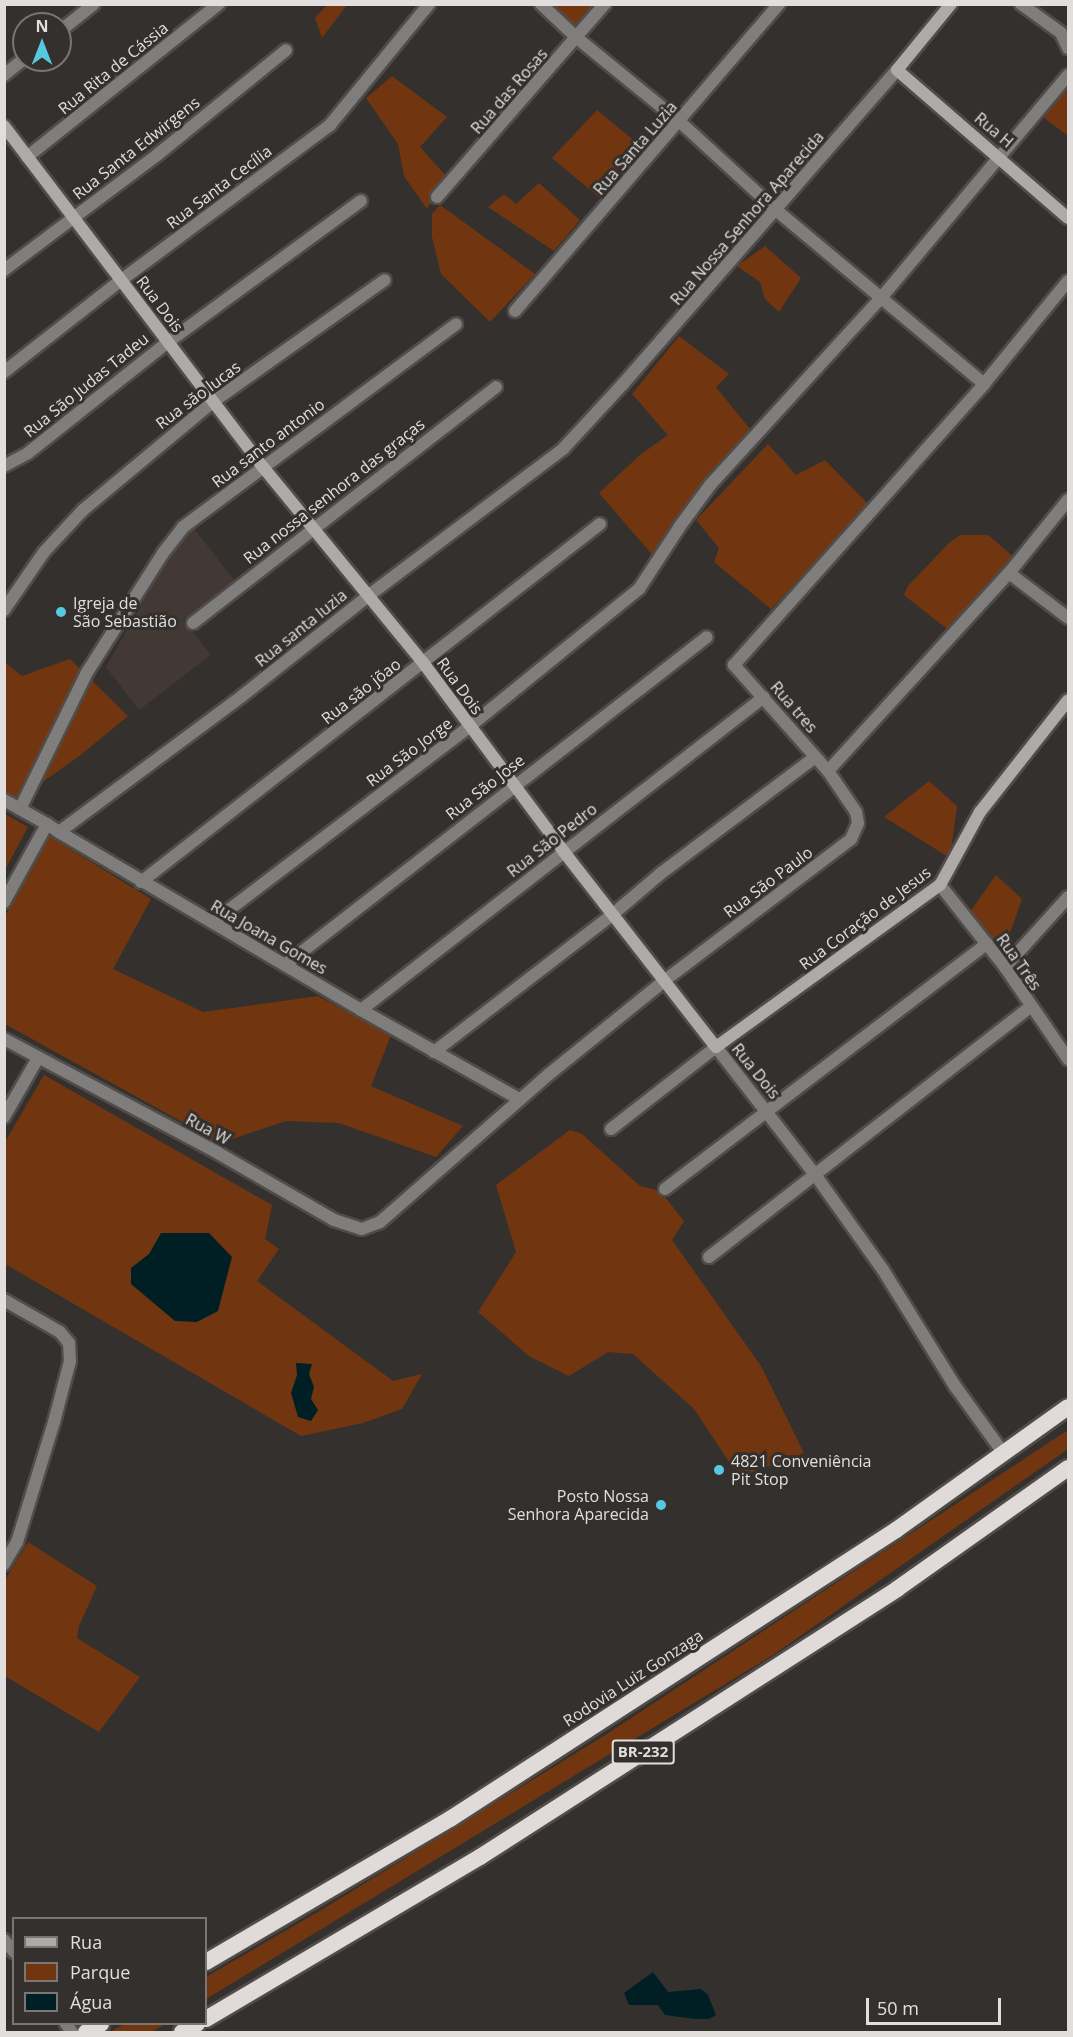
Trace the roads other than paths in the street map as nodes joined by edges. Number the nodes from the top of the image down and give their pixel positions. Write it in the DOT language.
graph roads {
  1 [pos="94,4"];
  2 [pos="219,4"];
  3 [pos="429,4"];
  4 [pos="541,4"];
  5 [pos="604,4"];
  6 [pos="779,4"];
  7 [pos="951,4"];
  8 [pos="1021,4"];
  9 [pos="72,21"];
  10 [pos="577,38"];
  11 [pos="1068,48"];
  12 [pos="286,50"];
  13 [pos="897,70"];
  14 [pos="1068,75"];
  15 [pos="680,122"];
  16 [pos="4,126"];
  17 [pos="1000,156"];
  18 [pos="27,157"];
  19 [pos="437,198"];
  20 [pos="362,201"];
  21 [pos="776,210"];
  22 [pos="73,218"];
  23 [pos="1068,218"];
  24 [pos="4,270"];
  25 [pos="122,280"];
  26 [pos="385,280"];
  27 [pos="1068,281"];
  28 [pos="881,298"];
  29 [pos="515,311"];
  30 [pos="456,324"];
  31 [pos="168,342"];
  32 [pos="4,372"];
  33 [pos="984,384"];
  34 [pos="496,387"];
  35 [pos="214,401"];
  36 [pos="563,449"];
  37 [pos="4,466"];
  38 [pos="263,467"];
  39 [pos="1068,500"];
  40 [pos="600,524"];
  41 [pos="312,528"];
  42 [pos="1009,573"];
  43 [pos="368,596"];
  44 [pos="4,610"];
  45 [pos="1068,618"];
  46 [pos="193,623"];
  47 [pos="707,637"];
  48 [pos="424,664"];
  49 [pos="764,697"];
  50 [pos="1068,700"];
  51 [pos="469,727"];
  52 [pos="816,757"];
  53 [pos="828,771"];
  54 [pos="514,785"];
  55 [pos="4,800"];
  56 [pos="20,809"];
  57 [pos="47,824"];
  58 [pos="59,832"];
  59 [pos="564,852"];
  60 [pos="141,882"];
  61 [pos="940,885"];
  62 [pos="1068,897"];
  63 [pos="4,902"];
  64 [pos="612,915"];
  65 [pos="213,922"];
  66 [pos="987,944"];
  67 [pos="285,965"];
  68 [pos="1005,968"];
  69 [pos="664,981"];
  70 [pos="1030,1006"];
  71 [pos="361,1010"];
  72 [pos="4,1039"];
  73 [pos="716,1047"];
  74 [pos="434,1052"];
  75 [pos="38,1058"];
  76 [pos="1068,1059"];
  77 [pos="519,1099"];
  78 [pos="767,1111"];
  79 [pos="4,1117"];
  80 [pos="611,1129"];
  81 [pos="816,1176"];
  82 [pos="665,1189"];
  83 [pos="362,1229"];
  84 [pos="708,1257"];
  85 [pos="4,1300"];
  86 [pos="1068,1407"];
  87 [pos="1004,1454"];
  88 [pos="1068,1468"];
  89 [pos="4,1564"];
  90 [pos="207,1961"];
  91 [pos="207,2018"];
  1 -- 9 [label="street"];
  2 -- 18 [label="street, Rua Rita de Cássia"];
  3 -- 25 [label="street, Rua Santa Cecília"];
  4 -- 10 [label="street"];
  5 -- 10 [label="street, Rua das Rosas"];
  6 -- 15 [label="street, Rua Santa Luzia"];
  7 -- 13 [label="main road, Rua Nossa Senhora Aparecida"];
  8 -- 11 [label="street"];
  10 -- 15 [label="street"];
  10 -- 19 [label="street, Rua das Rosas"];
  12 -- 22 [label="street, Rua Santa Edwirgens"];
  13 -- 17 [label="main road, Rua H"];
  13 -- 21 [label="street, Rua Nossa Senhora Aparecida"];
  14 -- 17 [label="street, Rua São Jorge"];
  15 -- 21 [label="street"];
  15 -- 29 [label="street, Rua Santa Luzia"];
  16 -- 18 [label="main road, Rua Dois"];
  17 -- 23 [label="main road, Rua H"];
  17 -- 28 [label="street, Rua São Jorge"];
  18 -- 22 [label="main road, Rua Dois"];
  20 -- 31 [label="street, Rua São Judas Tadeu"];
  21 -- 28 [label="street"];
  21 -- 36 [label="street, Rua Nossa Senhora Aparecida"];
  22 -- 24 [label="street, Rua Santa Edwirgens"];
  22 -- 25 [label="main road, Rua Dois"];
  25 -- 31 [label="main road, Rua Dois"];
  25 -- 32 [label="street, Rua Santa Cecília"];
  26 -- 35 [label="street, Rua são lucas"];
  27 -- 33 [label="street"];
  28 -- 33 [label="street"];
  28 -- 51 [label="street, Rua São Jorge"];
  30 -- 38 [label="street, Rua santo antonio"];
  31 -- 35 [label="main road, Rua Dois"];
  31 -- 37 [label="street, Rua São Judas Tadeu"];
  33 -- 49 [label="street, Rua tres"];
  34 -- 41 [label="street, Rua nossa senhora das graças"];
  35 -- 38 [label="main road, Rua Dois"];
  35 -- 44 [label="street, Rua são lucas"];
  36 -- 43 [label="street, Rua santa luzia"];
  38 -- 41 [label="main road, Rua Dois"];
  38 -- 56 [label="street, Rua santo antonio"];
  39 -- 42 [label="street"];
  40 -- 48 [label="street, Rua são jõao"];
  41 -- 43 [label="main road, Rua Dois"];
  41 -- 46 [label="street, Rua nossa senhora das graças"];
  42 -- 45 [label="street"];
  42 -- 53 [label="street"];
  43 -- 48 [label="main road, Rua Dois"];
  43 -- 58 [label="street, Rua santa luzia"];
  47 -- 54 [label="street, Rua São Jose"];
  48 -- 51 [label="main road, Rua Dois"];
  48 -- 60 [label="street, Rua são jõao"];
  49 -- 52 [label="street, Rua tres"];
  49 -- 59 [label="street, Rua São Pedro"];
  50 -- 61 [label="main road, Rua Coração de Jesus"];
  51 -- 54 [label="main road, Rua Dois"];
  51 -- 65 [label="street, Rua São Jorge"];
  52 -- 53 [label="street, Rua tres"];
  52 -- 64 [label="street"];
  53 -- 69 [label="street, Rua São Paulo"];
  54 -- 59 [label="main road, Rua Dois"];
  54 -- 67 [label="street, Rua São Jose"];
  55 -- 56 [label="street, Rua Joana Gomes"];
  56 -- 57 [label="street, Rua Joana Gomes"];
  57 -- 58 [label="street, Rua Joana Gomes"];
  57 -- 63 [label="street"];
  58 -- 60 [label="street, Rua Joana Gomes"];
  59 -- 64 [label="main road, Rua Dois"];
  59 -- 71 [label="street, Rua São Pedro"];
  60 -- 65 [label="street, Rua Joana Gomes"];
  61 -- 66 [label="street, Rua Três"];
  61 -- 73 [label="main road, Rua Coração de Jesus"];
  62 -- 68 [label="street"];
  64 -- 69 [label="main road, Rua Dois"];
  64 -- 74 [label="street"];
  65 -- 67 [label="street, Rua Joana Gomes"];
  66 -- 68 [label="street, Rua Três"];
  66 -- 78 [label="street"];
  67 -- 71 [label="street, Rua Joana Gomes"];
  68 -- 70 [label="street, Rua Três"];
  69 -- 73 [label="main road, Rua Dois"];
  69 -- 77 [label="street, Rua São Paulo"];
  70 -- 76 [label="street, Rua Três"];
  70 -- 81 [label="street"];
  71 -- 74 [label="street, Rua Joana Gomes"];
  72 -- 75 [label="street"];
  73 -- 78 [label="street, Rua Dois"];
  73 -- 80 [label="street"];
  74 -- 77 [label="street, Rua Joana Gomes"];
  75 -- 79 [label="street"];
  75 -- 83 [label="street, Rua W"];
  77 -- 83 [label="street, Rua São Paulo"];
  78 -- 81 [label="street, Rua Dois"];
  78 -- 82 [label="street"];
  81 -- 84 [label="street"];
  81 -- 87 [label="street, Rua Dois"];
  85 -- 89 [label="street"];
  86 -- 87 [label="highway, Rodovia Luiz Gonzaga / BR-232"];
  87 -- 90 [label="highway, Rodovia Luiz Gonzaga / BR-232"];
  88 -- 91 [label="highway, BR-232"];
}
